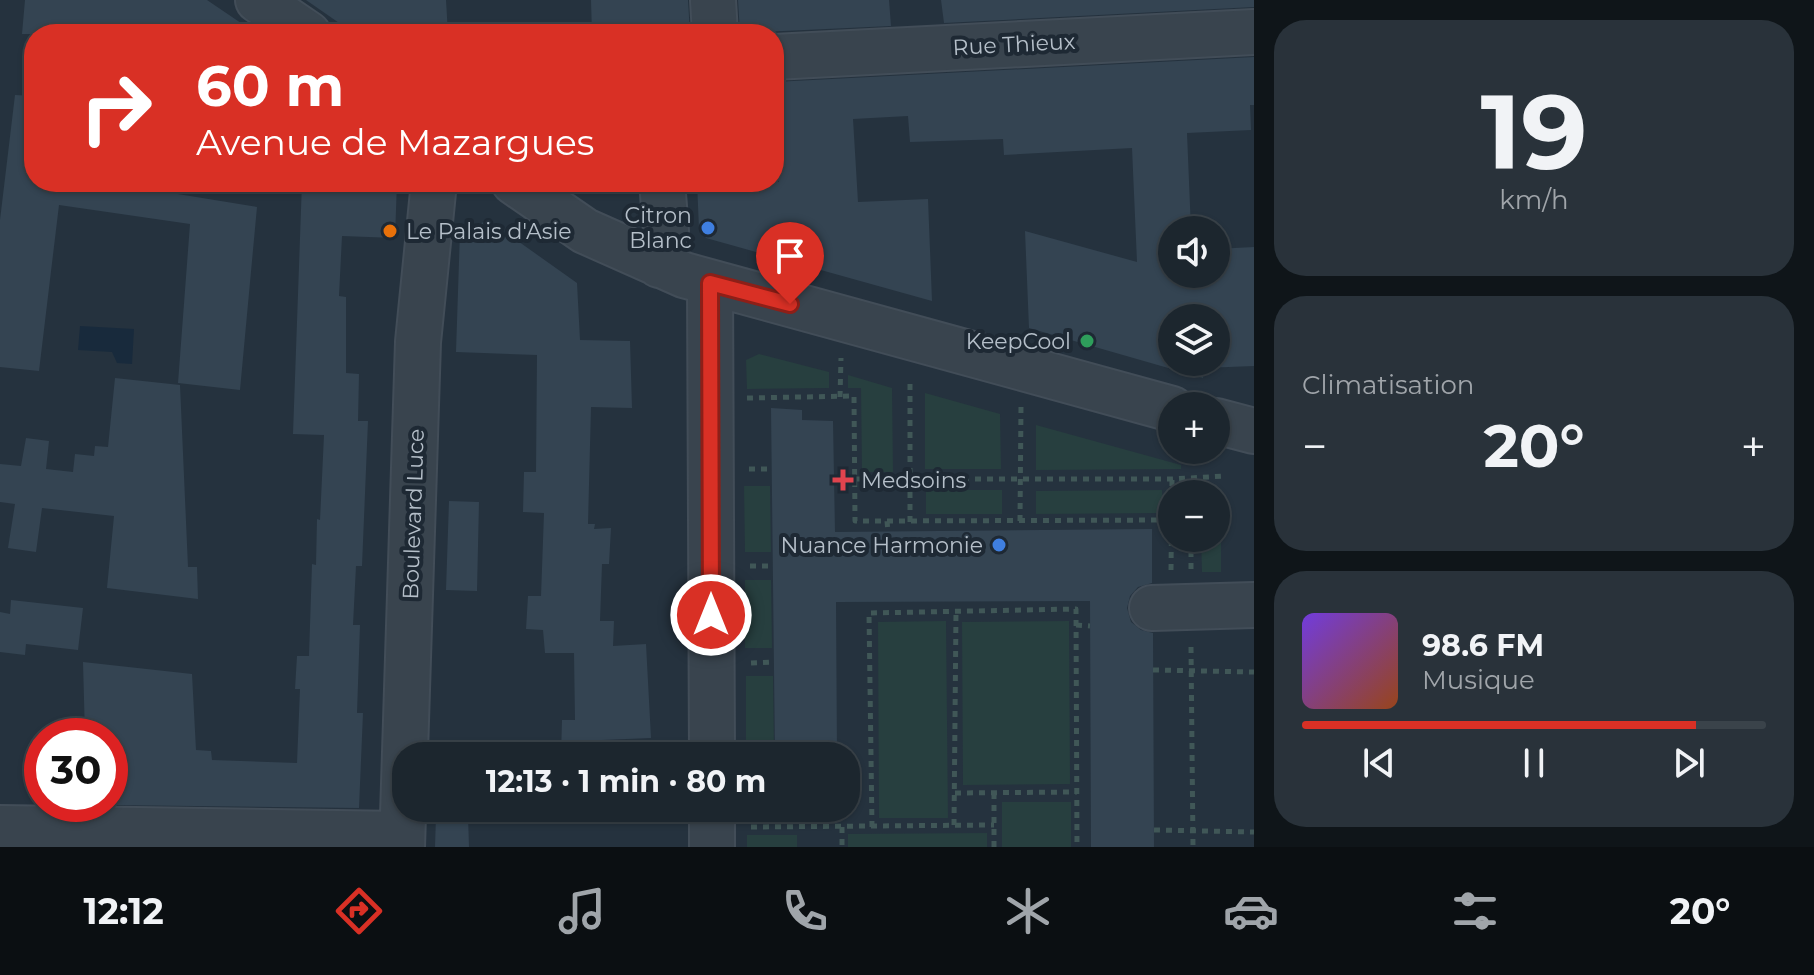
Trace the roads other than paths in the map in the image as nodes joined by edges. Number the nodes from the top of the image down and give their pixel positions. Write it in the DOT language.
graph roads {
  1 [pos="258,0"];
  2 [pos="713,0"];
  3 [pos="293,24"];
  4 [pos="714,24"];
  5 [pos="1254,32"];
  6 [pos="784,56"];
  7 [pos="433,192"];
  8 [pos="528,192"];
  9 [pos="663,192"];
  10 [pos="659,265"];
  11 [pos="710,283"];
  12 [pos="1158,405"];
  13 [pos="1230,425"];
  14 [pos="1254,431"];
  15 [pos="1178,600"];
  16 [pos="1254,605"];
  17 [pos="712,742"];
  18 [pos="0,828"];
  19 [pos="402,841"];
  1 -- 3 [label="street"];
  2 -- 4 [label="street"];
  5 -- 6 [label="street, Rue Thieux"];
  7 -- 19 [label="street, Boulevard Luce"];
  8 -- 10 [label="street"];
  9 -- 10 [label="street"];
  10 -- 11 [label="street"];
  11 -- 12 [label="street"];
  11 -- 17 [label="street"];
  13 -- 14 [label="street"];
  15 -- 16 [label="street"];
  18 -- 19 [label="street"];
}
